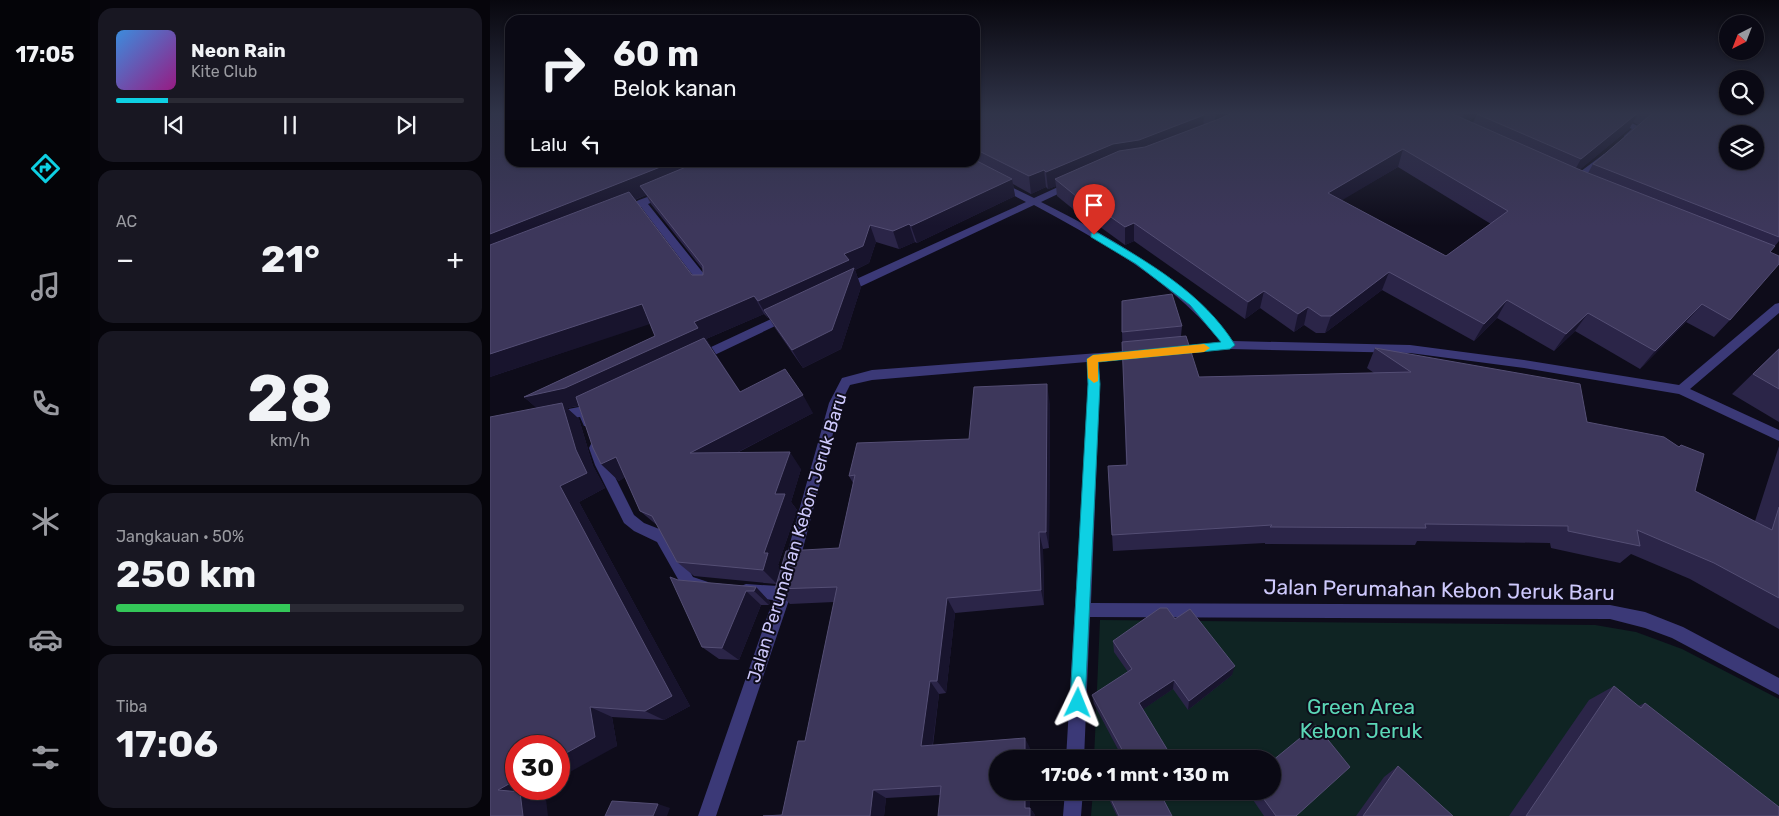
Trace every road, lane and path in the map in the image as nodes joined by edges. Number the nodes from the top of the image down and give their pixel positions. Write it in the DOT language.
graph roads {
  1 [pos="1613,150"];
  2 [pos="990,180"];
  3 [pos="1081,180"];
  4 [pos="1572,183"];
  5 [pos="670,191"];
  6 [pos="1032,201"];
  7 [pos="642,202"];
  8 [pos="615,213"];
  9 [pos="709,288"];
  10 [pos="835,293"];
  11 [pos="1779,307"];
  12 [pos="799,310"];
  13 [pos="1230,345"];
  14 [pos="1093,359"];
  15 [pos="683,364"];
  16 [pos="1681,390"];
  17 [pos="538,420"];
  18 [pos="1779,436"];
  19 [pos="715,588"];
  20 [pos="735,590"];
  21 [pos="783,594"];
  22 [pos="1082,610"];
  23 [pos="1779,688"];
  24 [pos="1075,750"];
  25 [pos="1073,800"];
  26 [pos="707,816"];
  27 [pos="1072,816"];
  1 -- 4 [label="street"];
  2 -- 6 [label="street"];
  3 -- 6 [label="street"];
  5 -- 7 [label="street"];
  6 -- 10 [label="street"];
  6 -- 13 [label="street"];
  7 -- 8 [label="street"];
  7 -- 9 [label="street"];
  11 -- 16 [label="street"];
  12 -- 15 [label="street"];
  13 -- 14 [label="street, Jalan Perumahan Kebon Jeruk Baru"];
  13 -- 16 [label="street, Jalan Perumahan Kebon Jeruk Baru"];
  14 -- 21 [label="street, Jalan Perumahan Kebon Jeruk Baru"];
  14 -- 22 [label="street"];
  16 -- 18 [label="street, Jalan Perumahan Kebon Jeruk Baru"];
  17 -- 19 [label="street"];
  20 -- 21 [label="street"];
  21 -- 26 [label="street, Jalan Perumahan Kebon Jeruk Baru"];
  22 -- 23 [label="street, Jalan Perumahan Kebon Jeruk Baru"];
  22 -- 24 [label="street"];
  25 -- 27 [label="street"];
}
